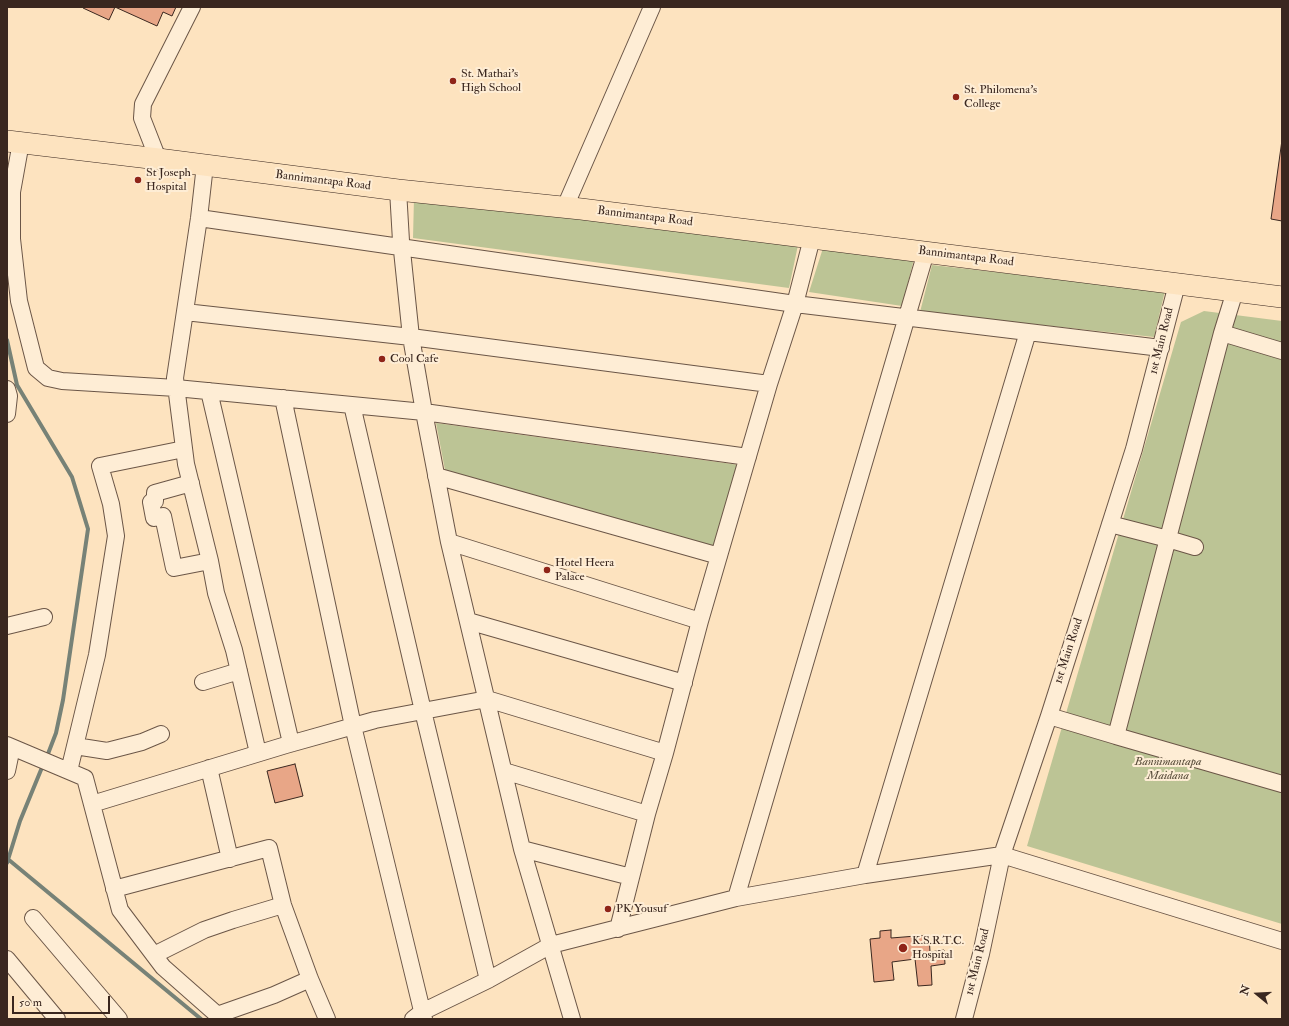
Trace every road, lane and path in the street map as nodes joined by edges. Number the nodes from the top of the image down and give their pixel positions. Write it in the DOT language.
graph roads {
  1 [pos="192,7"];
  2 [pos="652,7"];
  3 [pos="15,142"];
  4 [pos="158,159"];
  5 [pos="205,165"];
  6 [pos="398,190"];
  7 [pos="565,207"];
  8 [pos="199,218"];
  9 [pos="812,238"];
  10 [pos="401,247"];
  11 [pos="926,252"];
  12 [pos="1177,284"];
  13 [pos="1235,291"];
  14 [pos="1282,297"];
  15 [pos="795,304"];
  16 [pos="185,312"];
  17 [pos="908,317"];
  18 [pos="1028,332"];
  19 [pos="1222,333"];
  20 [pos="411,337"];
  21 [pos="1161,348"];
  22 [pos="1282,351"];
  23 [pos="769,384"];
  24 [pos="176,388"];
  25 [pos="7,389"];
  26 [pos="209,391"];
  27 [pos="282,398"];
  28 [pos="352,405"];
  29 [pos="424,412"];
  30 [pos="7,414"];
  31 [pos="184,449"];
  32 [pos="748,457"];
  33 [pos="436,476"];
  34 [pos="191,483"];
  35 [pos="1110,524"];
  36 [pos="1168,539"];
  37 [pos="449,542"];
  38 [pos="1195,547"];
  39 [pos="719,556"];
  40 [pos="210,561"];
  41 [pos="44,617"];
  42 [pos="468,621"];
  43 [pos="700,621"];
  44 [pos="7,626"];
  45 [pos="239,671"];
  46 [pos="203,682"];
  47 [pos="684,683"];
  48 [pos="487,699"];
  49 [pos="423,711"];
  50 [pos="1049,716"];
  51 [pos="353,726"];
  52 [pos="161,734"];
  53 [pos="1116,736"];
  54 [pos="291,743"];
  55 [pos="10,746"];
  56 [pos="75,746"];
  57 [pos="258,753"];
  58 [pos="665,753"];
  59 [pos="209,768"];
  60 [pos="65,769"];
  61 [pos="7,771"];
  62 [pos="504,771"];
  63 [pos="1282,784"];
  64 [pos="92,804"];
  65 [pos="647,814"];
  66 [pos="522,849"];
  67 [pos="1002,855"];
  68 [pos="230,859"];
  69 [pos="865,875"];
  70 [pos="631,878"];
  71 [pos="114,889"];
  72 [pos="736,898"];
  73 [pos="283,905"];
  74 [pos="33,918"];
  75 [pos="618,929"];
  76 [pos="1282,941"];
  77 [pos="551,945"];
  78 [pos="154,955"];
  79 [pos="7,959"];
  80 [pos="310,980"];
  81 [pos="488,980"];
  82 [pos="220,1017"];
  83 [pos="420,1017"];
  84 [pos="58,1019"];
  85 [pos="119,1019"];
  86 [pos="328,1019"];
  87 [pos="572,1019"];
  88 [pos="964,1019"];
  1 -- 4 [label="street"];
  2 -- 7 [label="street"];
  3 -- 4 [label="main road, Bannimantapa Road"];
  3 -- 24 [label="street"];
  4 -- 5 [label="main road, Bannimantapa Road"];
  5 -- 6 [label="main road, Bannimantapa Road"];
  5 -- 8 [label="street"];
  6 -- 7 [label="main road, Bannimantapa Road"];
  6 -- 10 [label="street"];
  7 -- 9 [label="main road, Bannimantapa Road"];
  8 -- 10 [label="street"];
  8 -- 16 [label="street"];
  9 -- 11 [label="main road, Bannimantapa Road"];
  9 -- 15 [label="street"];
  10 -- 15 [label="street"];
  10 -- 20 [label="street"];
  11 -- 12 [label="main road, Bannimantapa Road"];
  11 -- 17 [label="street"];
  12 -- 13 [label="main road, Bannimantapa Road"];
  12 -- 21 [label="street, 1st Main Road"];
  13 -- 14 [label="main road, Bannimantapa Road"];
  13 -- 19 [label="street"];
  15 -- 17 [label="street"];
  15 -- 23 [label="street"];
  16 -- 20 [label="street"];
  16 -- 24 [label="street"];
  17 -- 18 [label="street"];
  17 -- 72 [label="street"];
  18 -- 21 [label="street"];
  18 -- 69 [label="street"];
  19 -- 22 [label="street"];
  19 -- 36 [label="street"];
  20 -- 23 [label="street"];
  20 -- 29 [label="street"];
  21 -- 35 [label="street, 1st Main Road"];
  23 -- 32 [label="street"];
  24 -- 26 [label="street"];
  24 -- 31 [label="street"];
  25 -- 30 [label="street"];
  26 -- 27 [label="street"];
  26 -- 54 [label="street"];
  27 -- 28 [label="street"];
  27 -- 51 [label="street"];
  28 -- 29 [label="street"];
  28 -- 49 [label="street"];
  29 -- 32 [label="street"];
  29 -- 33 [label="street"];
  31 -- 34 [label="street"];
  31 -- 56 [label="street"];
  32 -- 39 [label="street"];
  33 -- 37 [label="street"];
  33 -- 39 [label="street"];
  34 -- 40 [label="street"];
  34 -- 40 [label="street"];
  35 -- 36 [label="street"];
  35 -- 50 [label="street, 1st Main Road"];
  36 -- 38 [label="street"];
  36 -- 53 [label="street"];
  37 -- 42 [label="street"];
  37 -- 43 [label="street"];
  39 -- 43 [label="street"];
  40 -- 45 [label="street"];
  41 -- 44 [label="street"];
  42 -- 47 [label="street"];
  42 -- 48 [label="street"];
  43 -- 47 [label="street"];
  45 -- 46 [label="street"];
  45 -- 57 [label="street"];
  47 -- 58 [label="street"];
  48 -- 49 [label="street"];
  48 -- 58 [label="street"];
  48 -- 62 [label="street"];
  49 -- 51 [label="street"];
  49 -- 81 [label="street"];
  50 -- 53 [label="street"];
  50 -- 67 [label="street, 1st Main Road"];
  51 -- 54 [label="street"];
  51 -- 83 [label="street"];
  52 -- 56 [label="street"];
  53 -- 63 [label="street"];
  54 -- 57 [label="street"];
  55 -- 60 [label="street"];
  55 -- 61 [label="street"];
  56 -- 60 [label="street"];
  57 -- 59 [label="street"];
  58 -- 65 [label="street"];
  59 -- 64 [label="street"];
  59 -- 68 [label="street"];
  60 -- 64 [label="street"];
  62 -- 65 [label="street"];
  62 -- 66 [label="street"];
  64 -- 71 [label="street"];
  65 -- 70 [label="street"];
  66 -- 70 [label="street"];
  66 -- 77 [label="street"];
  67 -- 69 [label="street"];
  67 -- 76 [label="street"];
  67 -- 88 [label="street, 1st Main Road"];
  68 -- 71 [label="street"];
  68 -- 73 [label="street"];
  69 -- 72 [label="street"];
  70 -- 75 [label="street"];
  71 -- 78 [label="street"];
  72 -- 75 [label="street"];
  73 -- 78 [label="street"];
  73 -- 80 [label="street"];
  74 -- 85 [label="street"];
  75 -- 77 [label="street"];
  77 -- 81 [label="street"];
  77 -- 87 [label="street"];
  78 -- 82 [label="street"];
  79 -- 84 [label="street"];
  80 -- 82 [label="street"];
  80 -- 86 [label="street"];
  81 -- 83 [label="street"];
}
